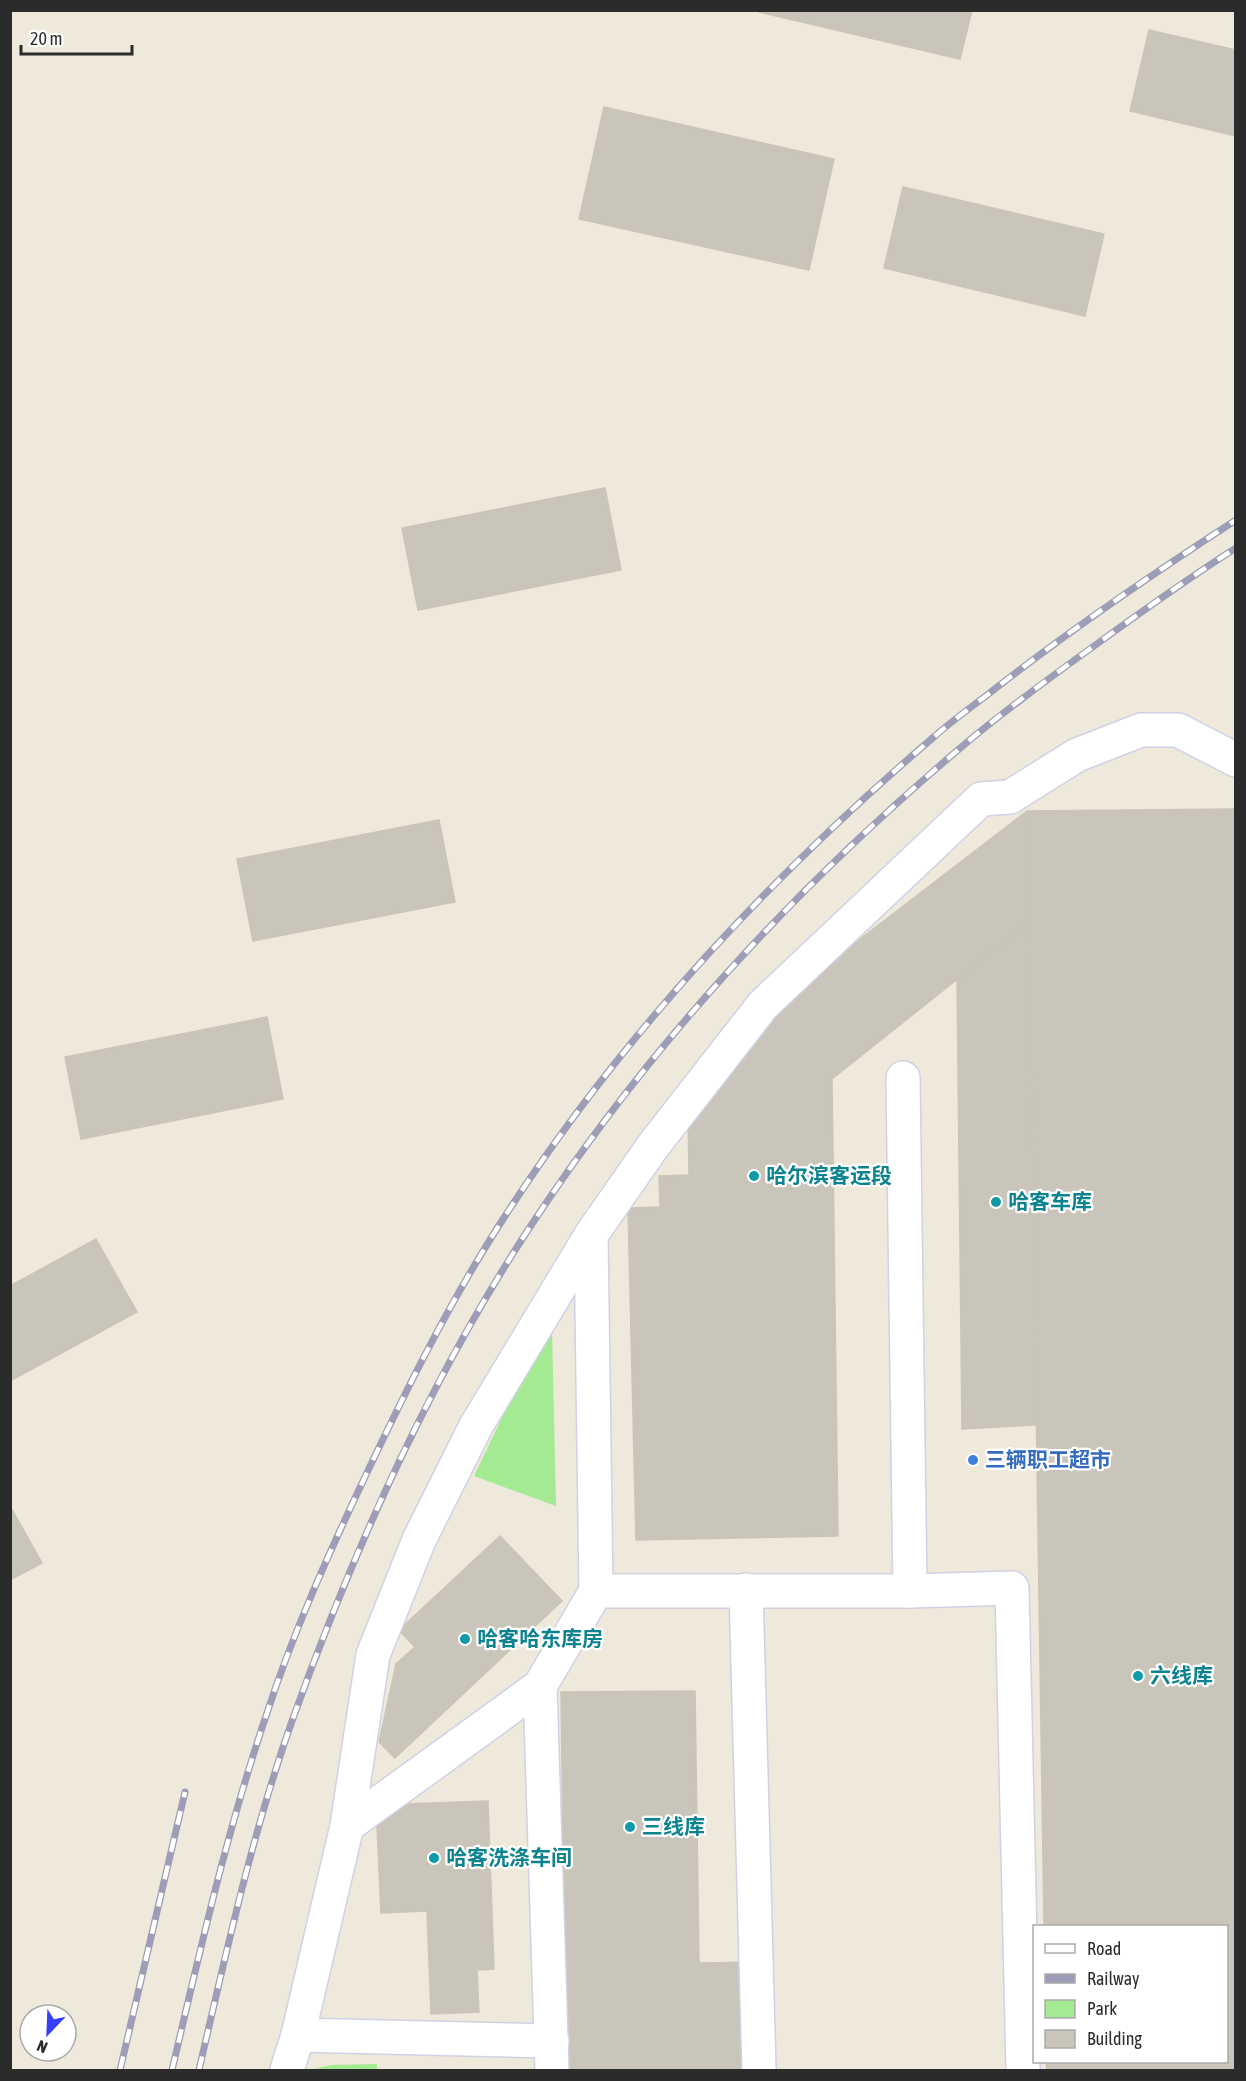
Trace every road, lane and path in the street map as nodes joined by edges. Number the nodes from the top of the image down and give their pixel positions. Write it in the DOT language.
graph roads {
  1 [pos="1236,759"];
  2 [pos="903,1078"];
  3 [pos="591,1235"];
  4 [pos="746,1590"];
  5 [pos="596,1591"];
  6 [pos="910,1591"];
  7 [pos="540,1686"];
  8 [pos="347,1826"];
  9 [pos="298,2036"];
  10 [pos="552,2056"];
  11 [pos="287,2070"];
  12 [pos="759,2070"];
  13 [pos="1023,2070"];
  1 -- 3 [label="lane"];
  2 -- 6 [label="lane"];
  3 -- 5 [label="lane"];
  3 -- 8 [label="lane"];
  4 -- 5 [label="lane"];
  4 -- 6 [label="lane"];
  4 -- 12 [label="lane"];
  5 -- 7 [label="lane"];
  6 -- 13 [label="lane"];
  7 -- 8 [label="lane"];
  7 -- 10 [label="lane"];
  8 -- 9 [label="lane"];
  9 -- 10 [label="lane"];
  9 -- 11 [label="lane"];
}
